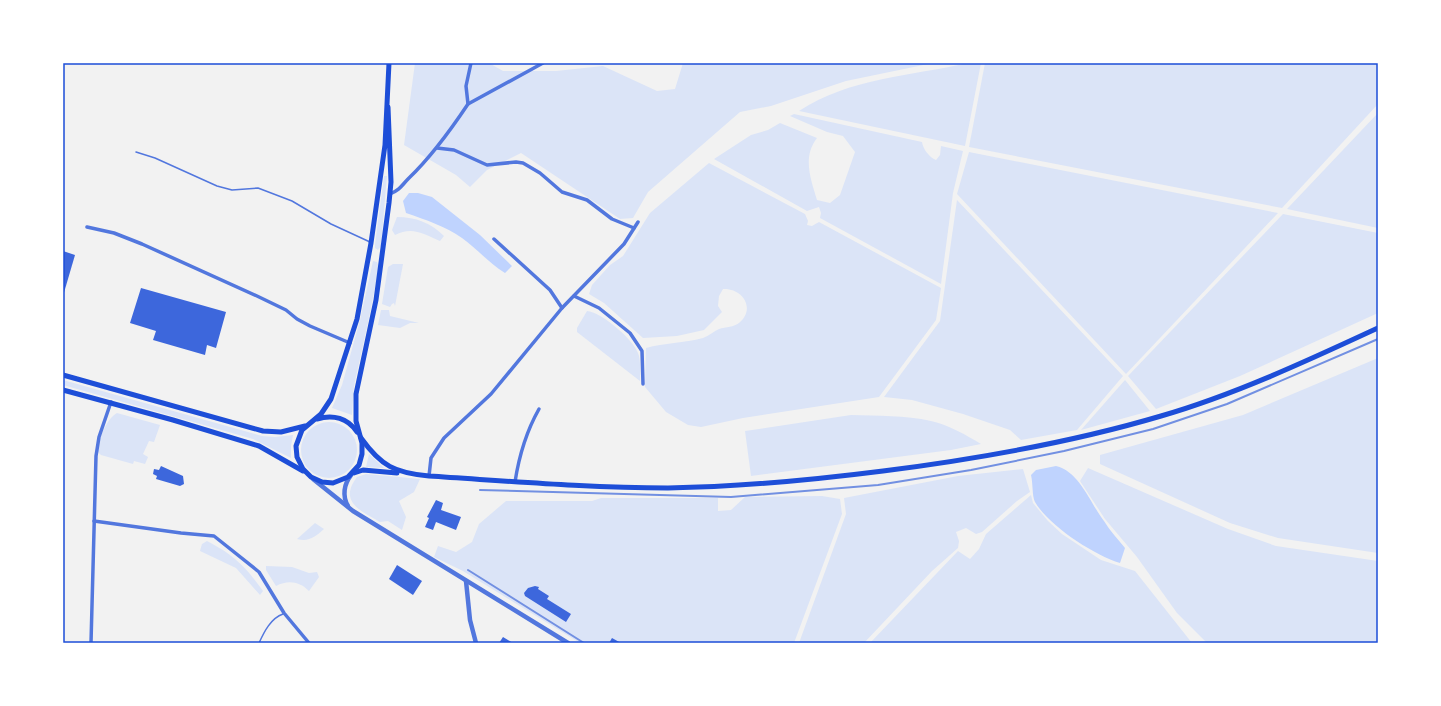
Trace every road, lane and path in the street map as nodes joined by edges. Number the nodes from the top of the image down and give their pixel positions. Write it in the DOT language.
graph roads {
  1 [pos="389,63"];
  2 [pos="471,63"];
  3 [pos="543,63"];
  4 [pos="468,104"];
  5 [pos="388,107"];
  6 [pos="437,148"];
  7 [pos="136,152"];
  8 [pos="390,194"];
  9 [pos="638,222"];
  10 [pos="87,227"];
  11 [pos="634,228"];
  12 [pos="494,239"];
  13 [pos="371,243"];
  14 [pos="574,296"];
  15 [pos="562,308"];
  16 [pos="1378,328"];
  17 [pos="350,343"];
  18 [pos="63,374"];
  19 [pos="643,384"];
  20 [pos="63,390"];
  21 [pos="111,402"];
  22 [pos="539,409"];
  23 [pos="311,422"];
  24 [pos="360,436"];
  25 [pos="352,474"];
  26 [pos="410,474"];
  27 [pos="309,475"];
  28 [pos="429,476"];
  29 [pos="515,482"];
  30 [pos="353,511"];
  31 [pos="94,521"];
  32 [pos="466,581"];
  33 [pos="284,613"];
  34 [pos="92,643"];
  35 [pos="259,643"];
  36 [pos="308,643"];
  37 [pos="476,643"];
  38 [pos="568,643"];
  1 -- 5 [label="main road"];
  2 -- 4 [label="street"];
  3 -- 4 [label="street"];
  4 -- 6 [label="street"];
  5 -- 8 [label="main road"];
  5 -- 13 [label="main road"];
  6 -- 8 [label="street"];
  6 -- 11 [label="street"];
  7 -- 13 [label="lane"];
  8 -- 24 [label="main road"];
  9 -- 11 [label="street"];
  10 -- 17 [label="street"];
  11 -- 14 [label="street"];
  12 -- 15 [label="street"];
  13 -- 17 [label="main road"];
  14 -- 15 [label="street"];
  14 -- 19 [label="street"];
  15 -- 28 [label="street"];
  16 -- 29 [label="main road"];
  17 -- 23 [label="main road"];
  18 -- 23 [label="main road"];
  20 -- 21 [label="main road"];
  21 -- 27 [label="main road"];
  21 -- 31 [label="street"];
  22 -- 29 [label="street"];
  23 -- 24 [label="main road"];
  23 -- 27 [label="main road"];
  24 -- 25 [label="main road"];
  24 -- 26 [label="main road"];
  25 -- 26 [label="main road"];
  25 -- 27 [label="main road"];
  25 -- 30 [label="street"];
  26 -- 28 [label="main road"];
  27 -- 30 [label="street"];
  28 -- 29 [label="main road"];
  30 -- 32 [label="street"];
  31 -- 33 [label="street"];
  31 -- 34 [label="street"];
  32 -- 37 [label="street"];
  32 -- 38 [label="street"];
  33 -- 35 [label="lane"];
  33 -- 36 [label="street"];
}
